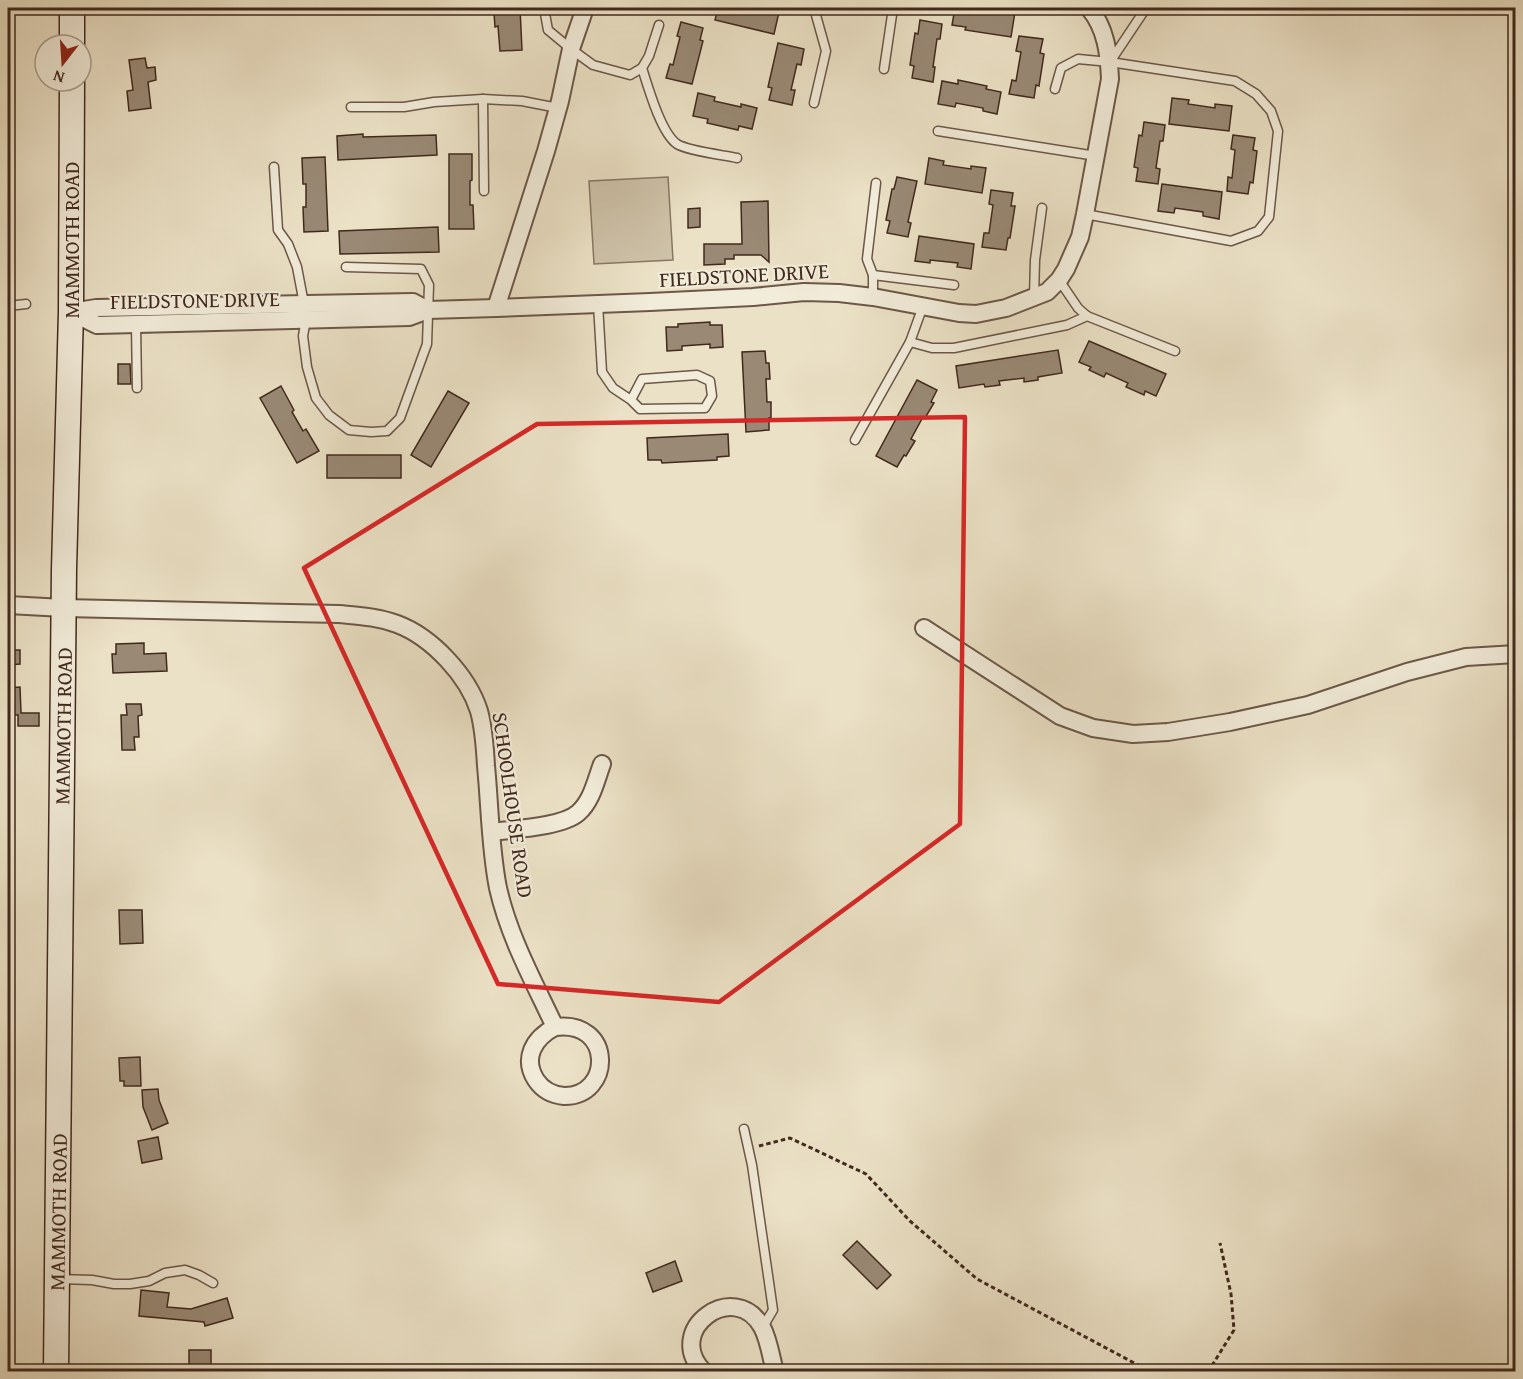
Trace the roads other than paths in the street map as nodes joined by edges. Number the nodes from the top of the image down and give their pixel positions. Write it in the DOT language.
graph roads {
  1 [pos="72,8"];
  2 [pos="544,8"];
  3 [pos="585,8"];
  4 [pos="814,8"];
  5 [pos="893,8"];
  6 [pos="1089,8"];
  7 [pos="1146,8"];
  8 [pos="658,25"];
  9 [pos="72,33"];
  10 [pos="571,49"];
  11 [pos="1110,62"];
  12 [pos="642,68"];
  13 [pos="884,69"];
  14 [pos="1055,89"];
  15 [pos="72,93"];
  16 [pos="483,99"];
  17 [pos="814,103"];
  18 [pos="351,107"];
  19 [pos="558,108"];
  20 [pos="938,131"];
  21 [pos="1096,156"];
  22 [pos="737,158"];
  23 [pos="274,167"];
  24 [pos="876,183"];
  25 [pos="484,191"];
  26 [pos="1042,208"];
  27 [pos="1085,214"];
  28 [pos="346,267"];
  29 [pos="873,275"];
  30 [pos="1059,280"];
  31 [pos="954,285"];
  32 [pos="873,297"];
  33 [pos="1034,297"];
  34 [pos="26,304"];
  35 [pos="598,304"];
  36 [pos="8,306"];
  37 [pos="923,306"];
  38 [pos="496,308"];
  39 [pos="428,309"];
  40 [pos="71,312"];
  41 [pos="305,312"];
  42 [pos="1087,316"];
  43 [pos="136,324"];
  44 [pos="910,342"];
  45 [pos="1175,351"];
  46 [pos="136,388"];
  47 [pos="631,400"];
  48 [pos="855,440"];
  49 [pos="8,605"];
  50 [pos="64,608"];
  51 [pos="924,628"];
  52 [pos="1515,654"];
  53 [pos="602,764"];
  54 [pos="492,832"];
  55 [pos="555,1027"];
  56 [pos="744,1129"];
  57 [pos="58,1279"];
  58 [pos="213,1283"];
  59 [pos="763,1328"];
  60 [pos="56,1371"];
  61 [pos="704,1371"];
  62 [pos="775,1371"];
  1 -- 9 [label="main road"];
  2 -- 10 [label="lane"];
  3 -- 10 [label="street"];
  4 -- 17 [label="lane"];
  5 -- 13 [label="lane"];
  6 -- 11 [label="street, FIELDSTONE DRIVE"];
  7 -- 11 [label="lane"];
  8 -- 12 [label="lane"];
  10 -- 12 [label="lane"];
  10 -- 19 [label="street"];
  11 -- 14 [label="lane"];
  11 -- 21 [label="street, FIELDSTONE DRIVE"];
  11 -- 27 [label="lane"];
  12 -- 22 [label="lane"];
  15 -- 40 [label="main road, MAMMOTH ROAD"];
  16 -- 18 [label="lane"];
  16 -- 19 [label="lane"];
  16 -- 25 [label="lane"];
  19 -- 38 [label="street"];
  20 -- 21 [label="lane"];
  21 -- 27 [label="street, FIELDSTONE DRIVE"];
  23 -- 41 [label="lane"];
  24 -- 29 [label="lane"];
  26 -- 33 [label="lane"];
  27 -- 30 [label="street, FIELDSTONE DRIVE"];
  28 -- 39 [label="lane"];
  29 -- 31 [label="lane"];
  29 -- 32 [label="lane"];
  30 -- 33 [label="street, FIELDSTONE DRIVE"];
  30 -- 42 [label="lane"];
  32 -- 35 [label="street, FIELDSTONE DRIVE"];
  32 -- 37 [label="street, FIELDSTONE DRIVE"];
  33 -- 37 [label="street, FIELDSTONE DRIVE"];
  34 -- 36 [label="lane"];
  35 -- 38 [label="street, FIELDSTONE DRIVE"];
  35 -- 47 [label="lane"];
  37 -- 44 [label="lane"];
  38 -- 39 [label="street, FIELDSTONE DRIVE"];
  39 -- 41 [label="street, FIELDSTONE DRIVE"];
  39 -- 41 [label="lane"];
  40 -- 41 [label="street, FIELDSTONE DRIVE"];
  40 -- 43 [label="street, FIELDSTONE DRIVE"];
  40 -- 50 [label="main road, MAMMOTH ROAD"];
  41 -- 43 [label="street, FIELDSTONE DRIVE"];
  42 -- 44 [label="lane"];
  42 -- 45 [label="lane"];
  43 -- 46 [label="lane"];
  44 -- 48 [label="lane"];
  47 -- 47 [label="lane"];
  49 -- 50 [label="street, SCHOOLHOUSE ROAD"];
  50 -- 54 [label="street, SCHOOLHOUSE ROAD"];
  50 -- 57 [label="main road, MAMMOTH ROAD"];
  51 -- 52 [label="street"];
  53 -- 54 [label="street"];
  54 -- 55 [label="street, SCHOOLHOUSE ROAD"];
  55 -- 55 [label="street"];
  56 -- 59 [label="lane"];
  57 -- 58 [label="lane"];
  57 -- 60 [label="main road, MAMMOTH ROAD"];
  59 -- 61 [label="street"];
  59 -- 62 [label="street"];
}
